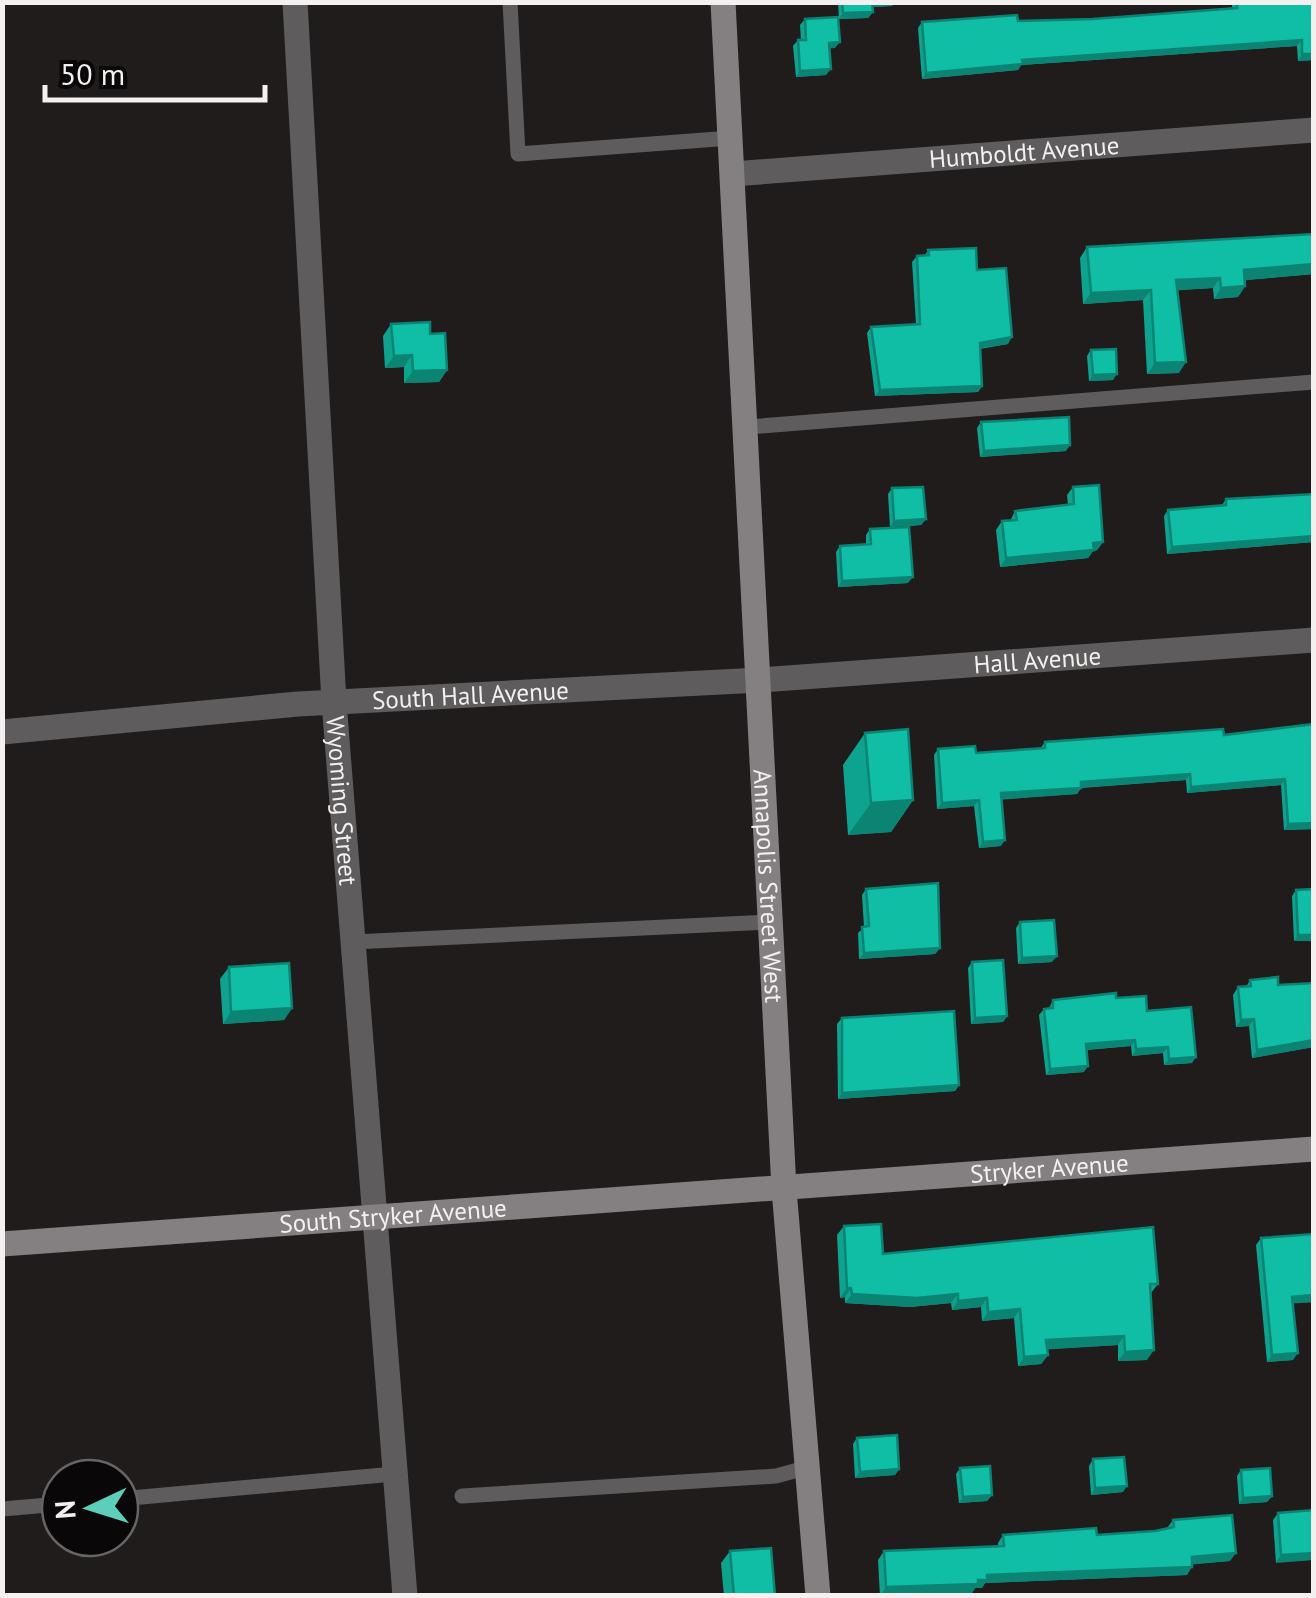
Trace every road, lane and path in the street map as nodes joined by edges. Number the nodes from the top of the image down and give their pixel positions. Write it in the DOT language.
graph roads {
  1 [pos="295,2"];
  2 [pos="510,2"];
  3 [pos="723,2"];
  4 [pos="1314,130"];
  5 [pos="731,138"];
  6 [pos="734,174"];
  7 [pos="1314,382"];
  8 [pos="748,428"];
  9 [pos="1314,640"];
  10 [pos="760,680"];
  11 [pos="334,702"];
  12 [pos="2,732"];
  13 [pos="770,922"];
  14 [pos="353,942"];
  15 [pos="1314,1149"];
  16 [pos="784,1189"];
  17 [pos="374,1214"];
  18 [pos="2,1244"];
  19 [pos="809,1467"];
  20 [pos="394,1474"];
  21 [pos="462,1496"];
  22 [pos="140,1497"];
  23 [pos="40,1506"];
  24 [pos="2,1510"];
  25 [pos="405,1596"];
  26 [pos="818,1596"];
  1 -- 11 [label="street, Wyoming Street"];
  2 -- 5 [label="lane"];
  3 -- 5 [label="street, Annapolis Street West"];
  4 -- 6 [label="street, Humboldt Avenue"];
  5 -- 6 [label="street, Annapolis Street West"];
  6 -- 8 [label="street, Annapolis Street West"];
  7 -- 8 [label="lane"];
  8 -- 10 [label="street, Annapolis Street West"];
  9 -- 10 [label="street, Hall Avenue"];
  10 -- 11 [label="street, South Hall Avenue"];
  10 -- 13 [label="street, Annapolis Street West"];
  11 -- 12 [label="street, South Hall Avenue"];
  11 -- 14 [label="street, Wyoming Street"];
  13 -- 14 [label="lane"];
  13 -- 16 [label="street, Annapolis Street West"];
  14 -- 17 [label="street, Wyoming Street"];
  15 -- 16 [label="street, Stryker Avenue"];
  16 -- 17 [label="street, South Stryker Avenue"];
  16 -- 19 [label="street, Annapolis Street West"];
  17 -- 18 [label="street, South Stryker Avenue"];
  17 -- 20 [label="street, Wyoming Street"];
  19 -- 21 [label="lane"];
  19 -- 26 [label="street, Annapolis Street West"];
  20 -- 22 [label="lane"];
  20 -- 25 [label="street, Wyoming Street"];
  23 -- 24 [label="lane"];
}
